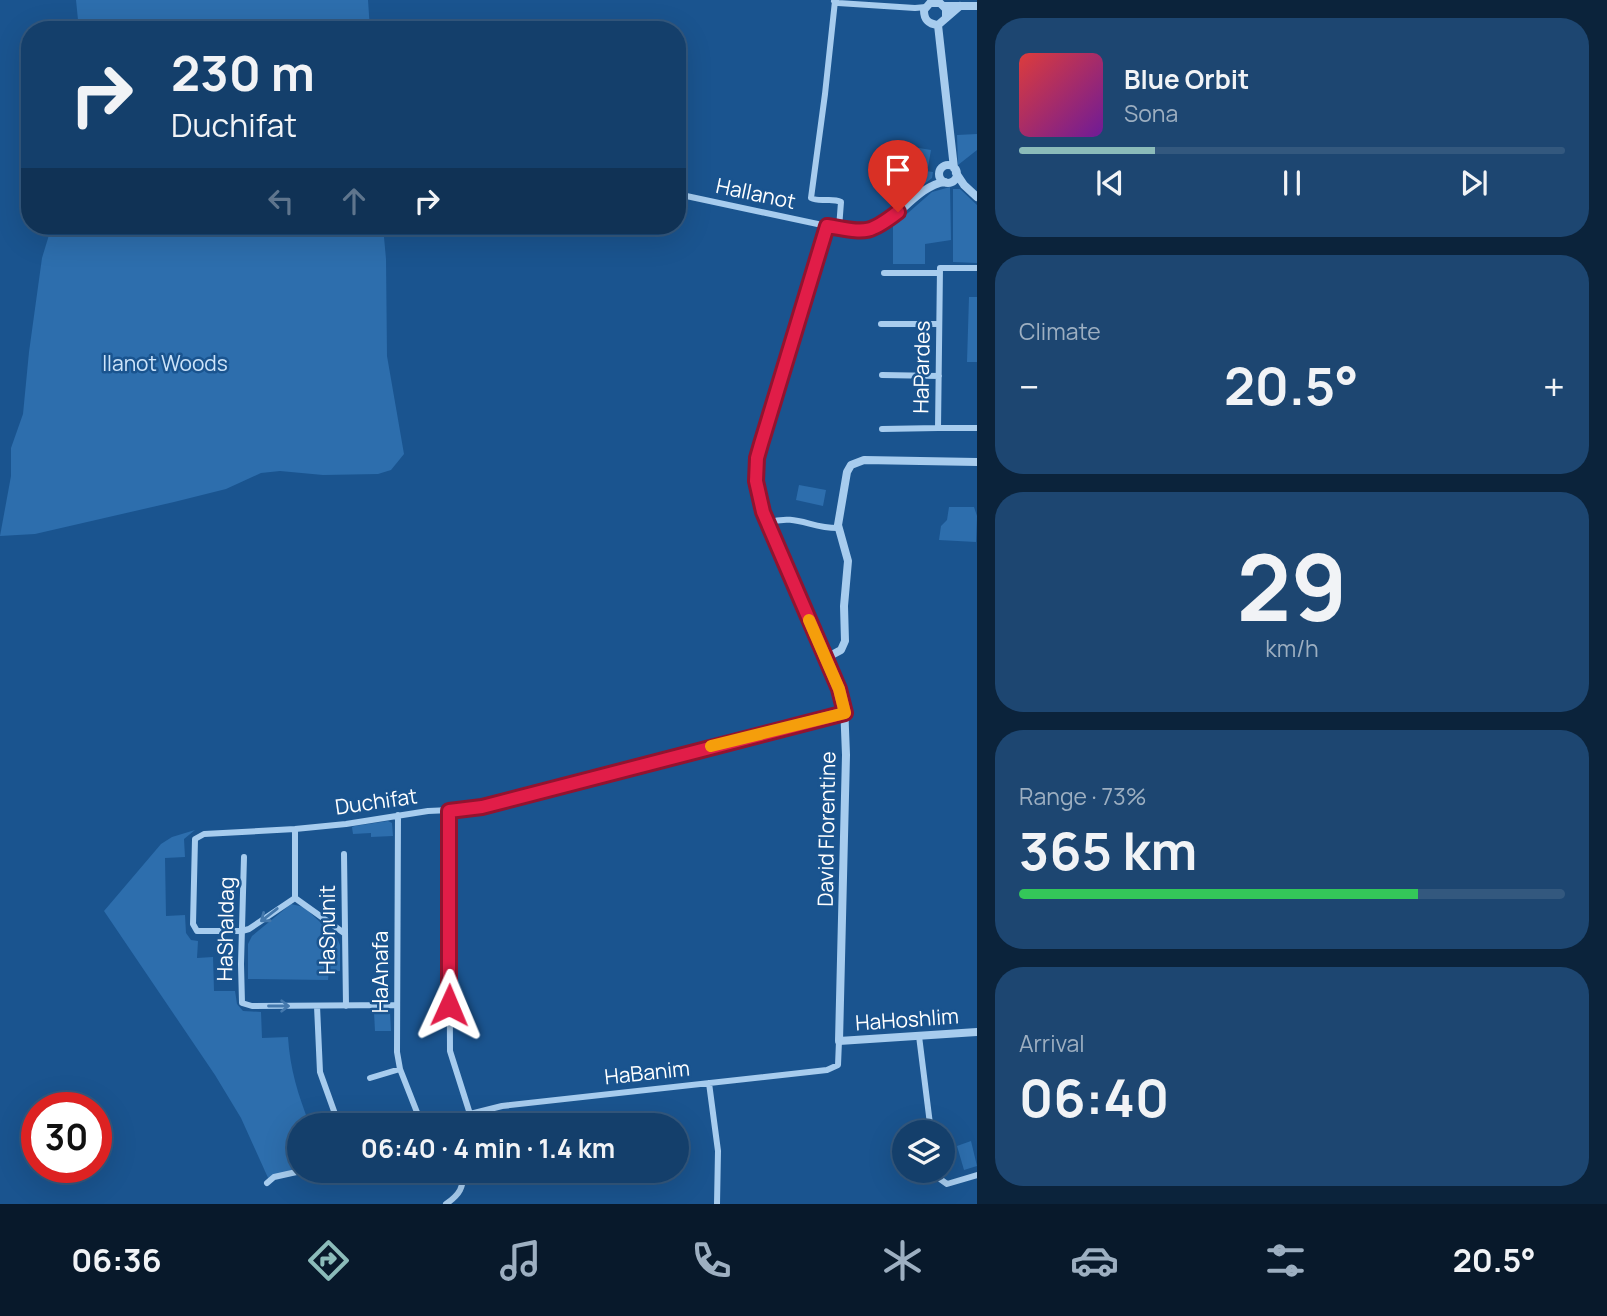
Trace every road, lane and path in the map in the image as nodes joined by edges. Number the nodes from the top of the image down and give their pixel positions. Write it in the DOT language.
graph roads {
  1 [pos="833,1"];
  2 [pos="944,6"];
  3 [pos="960,6"];
  4 [pos="977,6"];
  5 [pos="925,11"];
  6 [pos="946,17"];
  7 [pos="937,24"];
  8 [pos="951,148"];
  9 [pos="941,169"];
  10 [pos="955,170"];
  11 [pos="948,182"];
  12 [pos="928,188"];
  13 [pos="967,189"];
  14 [pos="686,196"];
  15 [pos="976,197"];
  16 [pos="827,226"];
  17 [pos="839,228"];
  18 [pos="977,268"];
  19 [pos="940,270"];
  20 [pos="884,272"];
  21 [pos="881,324"];
  22 [pos="940,324"];
  23 [pos="882,375"];
  24 [pos="939,376"];
  25 [pos="938,428"];
  26 [pos="977,428"];
  27 [pos="882,429"];
  28 [pos="977,462"];
  29 [pos="768,523"];
  30 [pos="839,528"];
  31 [pos="826,659"];
  32 [pos="845,713"];
  33 [pos="449,811"];
  34 [pos="398,815"];
  35 [pos="295,829"];
  36 [pos="344,854"];
  37 [pos="244,857"];
  38 [pos="295,898"];
  39 [pos="242,932"];
  40 [pos="344,933"];
  41 [pos="397,1005"];
  42 [pos="317,1006"];
  43 [pos="346,1006"];
  44 [pos="977,1032"];
  45 [pos="919,1036"];
  46 [pos="839,1041"];
  47 [pos="400,1069"];
  48 [pos="370,1077"];
  49 [pos="709,1083"];
  50 [pos="334,1113"];
  51 [pos="417,1113"];
  52 [pos="470,1113"];
  53 [pos="474,1113"];
  54 [pos="930,1120"];
  55 [pos="287,1174"];
  56 [pos="977,1175"];
  57 [pos="955,1182"];
  58 [pos="267,1183"];
  59 [pos="463,1183"];
  60 [pos="446,1204"];
  61 [pos="717,1204"];
  1 -- 5 [label="street"];
  1 -- 17 [label="street"];
  2 -- 3 [label="street"];
  2 -- 5 [label="street"];
  2 -- 6 [label="street"];
  3 -- 4 [label="street"];
  3 -- 6 [label="street"];
  5 -- 7 [label="street"];
  6 -- 7 [label="street"];
  7 -- 8 [label="street"];
  8 -- 9 [label="street"];
  8 -- 10 [label="street"];
  9 -- 10 [label="street"];
  9 -- 11 [label="street"];
  9 -- 12 [label="street"];
  10 -- 11 [label="street"];
  10 -- 13 [label="street"];
  11 -- 12 [label="street"];
  11 -- 13 [label="street"];
  12 -- 17 [label="street"];
  13 -- 15 [label="street"];
  14 -- 16 [label="street, HaIlanot"];
  16 -- 17 [label="street"];
  16 -- 29 [label="street, David Florentine"];
  18 -- 19 [label="street"];
  19 -- 20 [label="street"];
  19 -- 22 [label="street, HaPardes"];
  21 -- 22 [label="street"];
  22 -- 24 [label="street, HaPardes"];
  23 -- 24 [label="street"];
  24 -- 25 [label="street, HaPardes"];
  25 -- 26 [label="street, HaPardes"];
  25 -- 27 [label="street"];
  28 -- 30 [label="street"];
  29 -- 30 [label="street"];
  29 -- 31 [label="street, David Florentine"];
  30 -- 31 [label="street"];
  31 -- 32 [label="street, David Florentine"];
  32 -- 33 [label="street, Duchifat"];
  32 -- 46 [label="street, David Florentine"];
  33 -- 34 [label="street, Duchifat"];
  33 -- 52 [label="street"];
  34 -- 35 [label="street, Duchifat"];
  34 -- 41 [label="street, HaAnafa"];
  35 -- 38 [label="street"];
  35 -- 39 [label="street, Duchifat"];
  36 -- 40 [label="street, HaSnunit"];
  37 -- 39 [label="street, HaShaldag"];
  38 -- 39 [label="street, one-way"];
  38 -- 40 [label="street"];
  39 -- 42 [label="street, HaShaldag, one-way"];
  40 -- 43 [label="street, HaSnunit"];
  41 -- 43 [label="street"];
  41 -- 47 [label="street, HaAnafa"];
  42 -- 43 [label="street"];
  42 -- 50 [label="street"];
  44 -- 45 [label="street, HaHoshlim"];
  45 -- 46 [label="street, HaHoshlim"];
  45 -- 54 [label="street"];
  46 -- 49 [label="street, HaBanim"];
  47 -- 48 [label="street"];
  47 -- 51 [label="street, HaAnafa"];
  49 -- 53 [label="street, HaBanim"];
  49 -- 61 [label="street"];
  55 -- 58 [label="street"];
  56 -- 57 [label="street"];
  59 -- 60 [label="street"];
}
